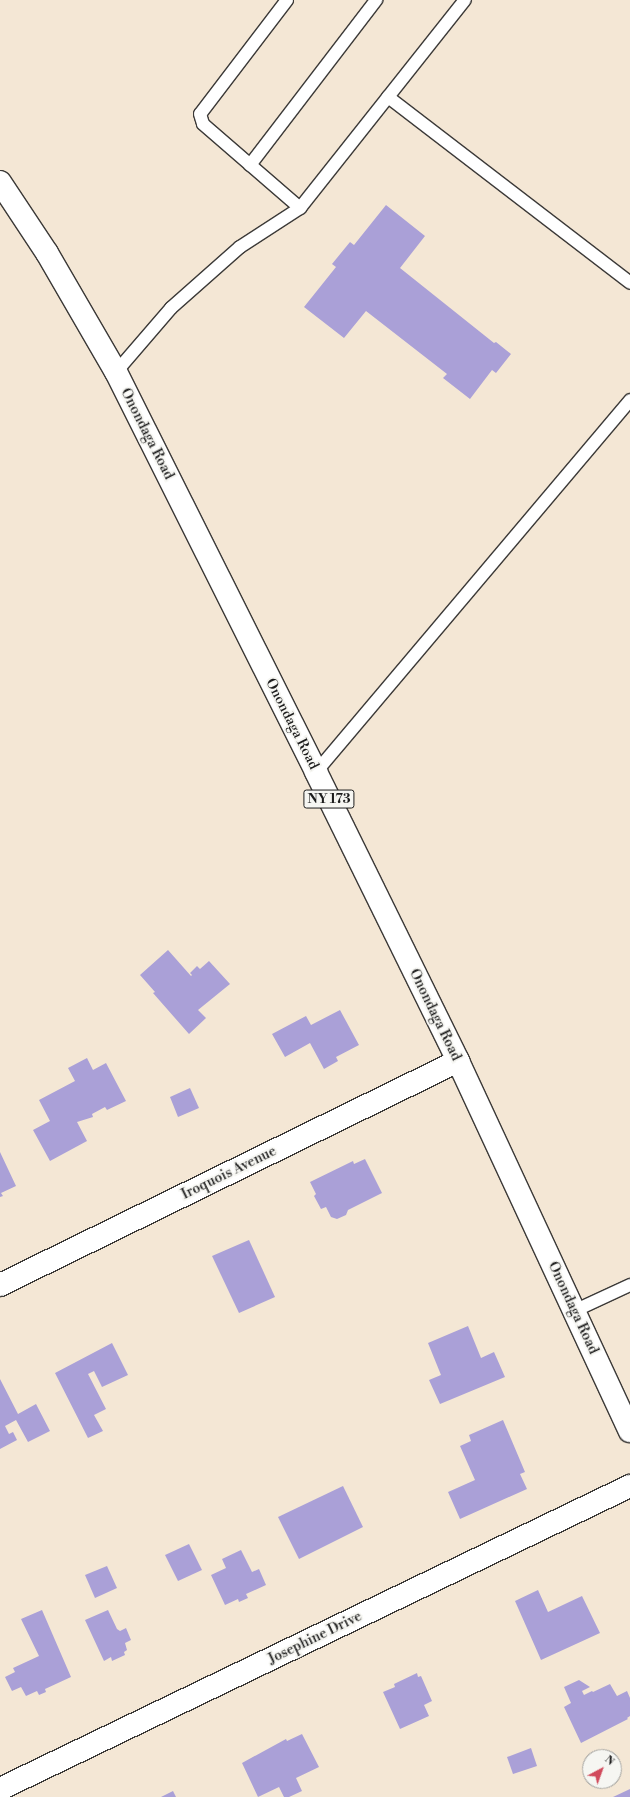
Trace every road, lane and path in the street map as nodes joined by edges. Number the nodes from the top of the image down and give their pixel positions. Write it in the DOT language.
graph roads {
  1 [pos="288,0"];
  2 [pos="376,0"];
  3 [pos="465,0"];
  4 [pos="388,97"];
  5 [pos="250,165"];
  6 [pos="0,182"];
  7 [pos="300,208"];
  8 [pos="630,283"];
  9 [pos="116,372"];
  10 [pos="630,400"];
  11 [pos="316,772"];
  12 [pos="458,1061"];
  13 [pos="0,1285"];
  14 [pos="630,1285"];
  15 [pos="574,1311"];
  16 [pos="630,1431"];
  17 [pos="630,1486"];
  18 [pos="0,1789"];
  1 -- 5 [label="lane"];
  2 -- 5 [label="lane"];
  3 -- 4 [label="lane"];
  4 -- 7 [label="lane"];
  4 -- 8 [label="lane"];
  5 -- 7 [label="lane"];
  6 -- 9 [label="main road, Onondaga Road / NY 173"];
  7 -- 9 [label="lane"];
  9 -- 11 [label="main road, Onondaga Road / NY 173"];
  10 -- 11 [label="lane"];
  11 -- 12 [label="main road, Onondaga Road / NY 173"];
  12 -- 13 [label="main road, Iroquois Avenue"];
  12 -- 15 [label="main road, Onondaga Road / NY 173"];
  14 -- 15 [label="lane"];
  15 -- 16 [label="main road, Onondaga Road / NY 173"];
  17 -- 18 [label="main road, Josephine Drive"];
}
